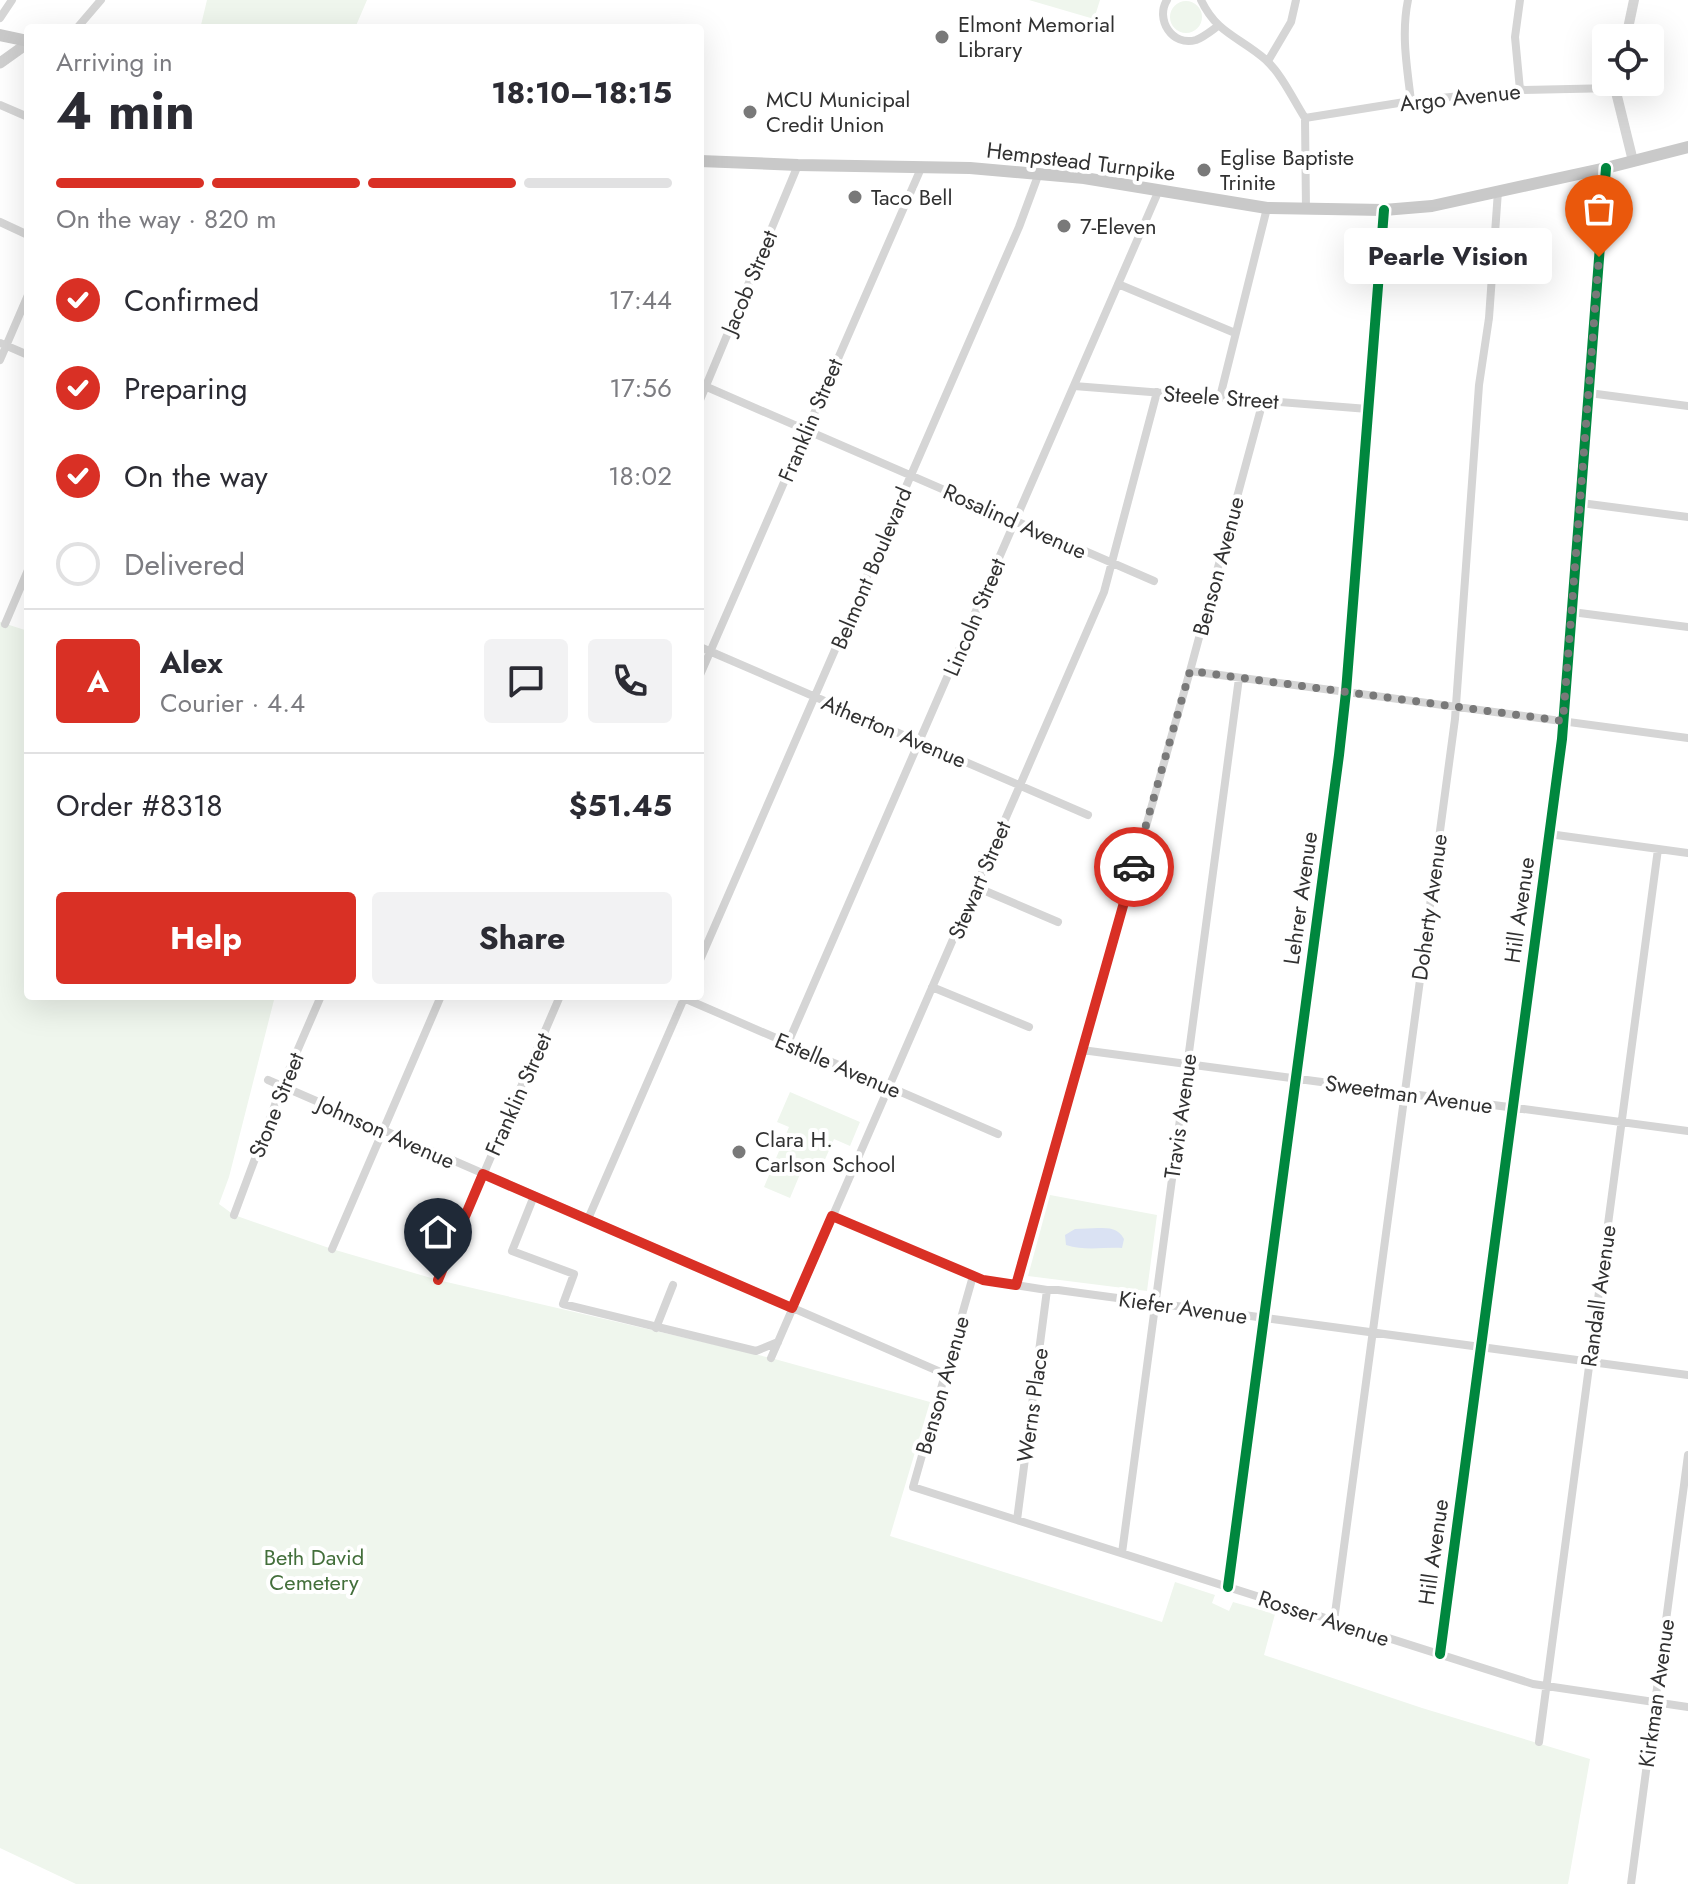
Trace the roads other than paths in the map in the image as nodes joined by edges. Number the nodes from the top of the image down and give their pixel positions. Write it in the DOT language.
graph roads {
  1 [pos="12,0"];
  2 [pos="101,0"];
  3 [pos="1167,0"];
  4 [pos="1201,0"];
  5 [pos="1296,0"];
  6 [pos="1408,0"];
  7 [pos="1520,0"];
  8 [pos="1634,0"];
  9 [pos="0,18"];
  10 [pos="80,24"];
  11 [pos="1629,24"];
  12 [pos="1218,26"];
  13 [pos="0,35"];
  14 [pos="24,41"];
  15 [pos="24,45"];
  16 [pos="1268,61"];
  17 [pos="0,63"];
  18 [pos="1592,86"];
  19 [pos="1520,90"];
  20 [pos="1618,96"];
  21 [pos="1411,101"];
  22 [pos="0,105"];
  23 [pos="24,115"];
  24 [pos="1305,118"];
  25 [pos="1688,147"];
  26 [pos="704,161"];
  27 [pos="1633,161"];
  28 [pos="798,165"];
  29 [pos="922,166"];
  30 [pos="1606,168"];
  31 [pos="1039,173"];
  32 [pos="1159,190"];
  33 [pos="1498,191"];
  34 [pos="1267,208"];
  35 [pos="1306,210"];
  36 [pos="1384,210"];
  37 [pos="0,222"];
  38 [pos="24,233"];
  39 [pos="1118,284"];
  40 [pos="24,303"];
  41 [pos="1235,333"];
  42 [pos="3,344"];
  43 [pos="24,353"];
  44 [pos="0,360"];
  45 [pos="704,383"];
  46 [pos="704,385"];
  47 [pos="1074,386"];
  48 [pos="1157,392"];
  49 [pos="1589,393"];
  50 [pos="1220,397"];
  51 [pos="1263,401"];
  52 [pos="1688,406"];
  53 [pos="1368,409"];
  54 [pos="806,430"];
  55 [pos="911,476"];
  56 [pos="1581,503"];
  57 [pos="1688,517"];
  58 [pos="1015,521"];
  59 [pos="1111,563"];
  60 [pos="24,579"];
  61 [pos="1154,581"];
  62 [pos="1572,612"];
  63 [pos="5,624"];
  64 [pos="1688,627"];
  65 [pos="704,649"];
  66 [pos="710,651"];
  67 [pos="704,665"];
  68 [pos="1190,671"];
  69 [pos="1239,678"];
  70 [pos="1346,692"];
  71 [pos="815,697"];
  72 [pos="1455,707"];
  73 [pos="1563,721"];
  74 [pos="1688,738"];
  75 [pos="919,742"];
  76 [pos="1020,786"];
  77 [pos="1088,815"];
  78 [pos="1549,834"];
  79 [pos="1658,849"];
  80 [pos="1688,853"];
  81 [pos="976,887"];
  82 [pos="1058,922"];
  83 [pos="704,951"];
  84 [pos="932,987"];
  85 [pos="319,1000"];
  86 [pos="439,1000"];
  87 [pos="558,1000"];
  88 [pos="681,1000"];
  89 [pos="689,1000"];
  90 [pos="1029,1027"];
  91 [pos="788,1043"];
  92 [pos="1082,1050"];
  93 [pos="1187,1065"];
  94 [pos="1295,1079"];
  95 [pos="268,1080"];
  96 [pos="282,1086"];
  97 [pos="888,1087"];
  98 [pos="1404,1094"];
  99 [pos="1513,1108"];
  100 [pos="1621,1123"];
  101 [pos="383,1130"];
  102 [pos="1688,1131"];
  103 [pos="998,1134"];
  104 [pos="483,1174"];
  105 [pos="534,1196"];
  106 [pos="234,1215"];
  107 [pos="832,1216"];
  108 [pos="588,1219"];
  109 [pos="332,1249"];
  110 [pos="973,1276"];
  111 [pos="438,1280"];
  112 [pos="673,1285"];
  113 [pos="1016,1285"];
  114 [pos="1047,1290"];
  115 [pos="1155,1304"];
  116 [pos="792,1308"];
  117 [pos="1264,1319"];
  118 [pos="656,1328"];
  119 [pos="1373,1333"];
  120 [pos="778,1342"];
  121 [pos="1481,1347"];
  122 [pos="771,1358"];
  123 [pos="1590,1362"];
  124 [pos="945,1374"];
  125 [pos="1688,1375"];
  126 [pos="1688,1455"];
  127 [pos="919,1489"];
  128 [pos="1017,1520"];
  129 [pos="1122,1553"];
  130 [pos="1228,1587"];
  131 [pos="1334,1621"];
  132 [pos="1440,1654"];
  133 [pos="1546,1687"];
  134 [pos="1655,1702"];
  135 [pos="1688,1707"];
  136 [pos="1539,1742"];
  137 [pos="1631,1884"];
  1 -- 9 [label="street"];
  2 -- 10 [label="street"];
  3 -- 12 [label="street"];
  4 -- 12 [label="street"];
  5 -- 16 [label="street"];
  6 -- 21 [label="street"];
  7 -- 19 [label="street"];
  8 -- 11 [label="street"];
  12 -- 16 [label="street"];
  13 -- 14 [label="main road"];
  15 -- 17 [label="main road"];
  16 -- 24 [label="street"];
  18 -- 19 [label="street, Argo Avenue"];
  19 -- 21 [label="street, Argo Avenue"];
  20 -- 27 [label="street"];
  21 -- 24 [label="street, Argo Avenue"];
  22 -- 23 [label="street"];
  24 -- 35 [label="street"];
  25 -- 27 [label="main road, Hempstead Turnpike"];
  26 -- 28 [label="main road, Hempstead Turnpike"];
  27 -- 30 [label="main road, Hempstead Turnpike"];
  28 -- 29 [label="main road, Hempstead Turnpike"];
  28 -- 45 [label="street, Jacob Street"];
  29 -- 31 [label="main road, Hempstead Turnpike"];
  29 -- 54 [label="street, Franklin Street"];
  30 -- 33 [label="main road, Hempstead Turnpike"];
  30 -- 49 [label="street, Hill Avenue"];
  31 -- 32 [label="main road, Hempstead Turnpike"];
  31 -- 55 [label="street, Belmont Boulevard"];
  32 -- 34 [label="main road, Hempstead Turnpike"];
  32 -- 39 [label="street, Lincoln Street"];
  33 -- 36 [label="main road, Hempstead Turnpike"];
  33 -- 72 [label="street, Doherty Avenue"];
  34 -- 35 [label="main road, Hempstead Turnpike"];
  34 -- 41 [label="street"];
  35 -- 36 [label="main road, Hempstead Turnpike"];
  36 -- 53 [label="street, Lehrer Avenue"];
  37 -- 38 [label="street"];
  39 -- 41 [label="street"];
  39 -- 47 [label="street, Lincoln Street"];
  40 -- 42 [label="street"];
  41 -- 50 [label="street"];
  42 -- 43 [label="street"];
  42 -- 44 [label="street"];
  46 -- 54 [label="street, Rosalind Avenue"];
  47 -- 48 [label="street, Steele Street"];
  47 -- 58 [label="street, Lincoln Street"];
  48 -- 50 [label="street, Steele Street"];
  48 -- 59 [label="street, Stewart Street"];
  49 -- 52 [label="street"];
  49 -- 56 [label="street, Hill Avenue"];
  50 -- 51 [label="street, Steele Street"];
  51 -- 53 [label="street, Steele Street"];
  51 -- 68 [label="street, Benson Avenue"];
  53 -- 70 [label="street, Lehrer Avenue"];
  54 -- 55 [label="street, Rosalind Avenue"];
  54 -- 66 [label="street, Franklin Street"];
  55 -- 58 [label="street, Rosalind Avenue"];
  55 -- 71 [label="street, Belmont Boulevard"];
  56 -- 57 [label="street"];
  56 -- 62 [label="street, Hill Avenue"];
  58 -- 59 [label="street, Rosalind Avenue"];
  58 -- 75 [label="street, Lincoln Street"];
  59 -- 61 [label="street, Rosalind Avenue"];
  59 -- 76 [label="street, Stewart Street"];
  60 -- 63 [label="street"];
  62 -- 64 [label="street"];
  62 -- 73 [label="street, Hill Avenue"];
  65 -- 66 [label="street, Atherton Avenue"];
  66 -- 67 [label="street, Franklin Street"];
  66 -- 71 [label="street, Atherton Avenue"];
  68 -- 69 [label="street"];
  68 -- 92 [label="street, Benson Avenue"];
  69 -- 70 [label="street"];
  69 -- 93 [label="street, Travis Avenue"];
  70 -- 72 [label="street"];
  70 -- 94 [label="street, Lehrer Avenue"];
  71 -- 75 [label="street, Atherton Avenue"];
  71 -- 83 [label="street, Belmont Boulevard"];
  72 -- 73 [label="street"];
  72 -- 98 [label="street, Doherty Avenue"];
  73 -- 74 [label="street"];
  73 -- 78 [label="street, Hill Avenue"];
  75 -- 76 [label="street, Atherton Avenue"];
  75 -- 91 [label="street, Lincoln Street"];
  76 -- 77 [label="street, Atherton Avenue"];
  76 -- 81 [label="street, Stewart Street"];
  78 -- 79 [label="street"];
  78 -- 99 [label="street, Hill Avenue"];
  79 -- 80 [label="street"];
  79 -- 100 [label="street, Randall Avenue"];
  81 -- 82 [label="street"];
  81 -- 84 [label="street, Stewart Street"];
  84 -- 90 [label="street"];
  84 -- 97 [label="street, Stewart Street"];
  85 -- 96 [label="street, Stone Street"];
  86 -- 101 [label="street"];
  87 -- 104 [label="street, Franklin Street"];
  88 -- 108 [label="street"];
  89 -- 91 [label="street, Estelle Avenue"];
  91 -- 97 [label="street, Estelle Avenue"];
  92 -- 93 [label="street, Sweetman Avenue"];
  92 -- 113 [label="street, Benson Avenue"];
  93 -- 94 [label="street, Sweetman Avenue"];
  93 -- 115 [label="street, Travis Avenue"];
  94 -- 98 [label="street, Sweetman Avenue"];
  94 -- 117 [label="street, Lehrer Avenue"];
  95 -- 96 [label="street, Johnson Avenue"];
  96 -- 101 [label="street, Johnson Avenue"];
  96 -- 106 [label="street, Stone Street"];
  97 -- 103 [label="street, Estelle Avenue"];
  97 -- 107 [label="street, Stewart Street"];
  98 -- 99 [label="street, Sweetman Avenue"];
  98 -- 119 [label="street, Doherty Avenue"];
  99 -- 100 [label="street, Sweetman Avenue"];
  99 -- 121 [label="street, Hill Avenue"];
  100 -- 102 [label="street, Sweetman Avenue"];
  100 -- 123 [label="street, Randall Avenue"];
  101 -- 104 [label="street, Johnson Avenue"];
  101 -- 109 [label="street"];
  104 -- 105 [label="street, Johnson Avenue"];
  104 -- 111 [label="street, Franklin Street"];
  105 -- 108 [label="street, Johnson Avenue"];
  105 -- 118 [label="street"];
  107 -- 110 [label="street, Kiefer Avenue"];
  107 -- 116 [label="street, Stewart Street"];
  108 -- 116 [label="street, Johnson Avenue"];
  110 -- 113 [label="street, Kiefer Avenue"];
  110 -- 124 [label="street, Benson Avenue"];
  112 -- 118 [label="street"];
  113 -- 114 [label="street, Kiefer Avenue"];
  114 -- 115 [label="street, Kiefer Avenue"];
  114 -- 128 [label="street, Werns Place"];
  115 -- 117 [label="street, Kiefer Avenue"];
  115 -- 129 [label="street, Travis Avenue"];
  116 -- 120 [label="street, Stewart Street"];
  116 -- 124 [label="street, Johnson Avenue"];
  117 -- 119 [label="street, Kiefer Avenue"];
  117 -- 130 [label="street, Lehrer Avenue"];
  118 -- 120 [label="street"];
  119 -- 121 [label="street, Kiefer Avenue"];
  119 -- 131 [label="street, Doherty Avenue"];
  120 -- 122 [label="street, Stewart Street"];
  121 -- 123 [label="street, Kiefer Avenue"];
  121 -- 132 [label="street, Hill Avenue"];
  123 -- 125 [label="street, Kiefer Avenue"];
  123 -- 133 [label="street, Randall Avenue"];
  124 -- 127 [label="street, Benson Avenue"];
  126 -- 134 [label="street, Kirkman Avenue"];
  127 -- 128 [label="street, Rosser Avenue"];
  128 -- 129 [label="street, Rosser Avenue"];
  129 -- 130 [label="street, Rosser Avenue"];
  130 -- 131 [label="street, Rosser Avenue"];
  131 -- 132 [label="street, Rosser Avenue"];
  132 -- 133 [label="street, Rosser Avenue"];
  133 -- 134 [label="street, Rosser Avenue"];
  133 -- 136 [label="street, Randall Avenue"];
  134 -- 135 [label="street, Rosser Avenue"];
  134 -- 137 [label="street, Kirkman Avenue"];
}
